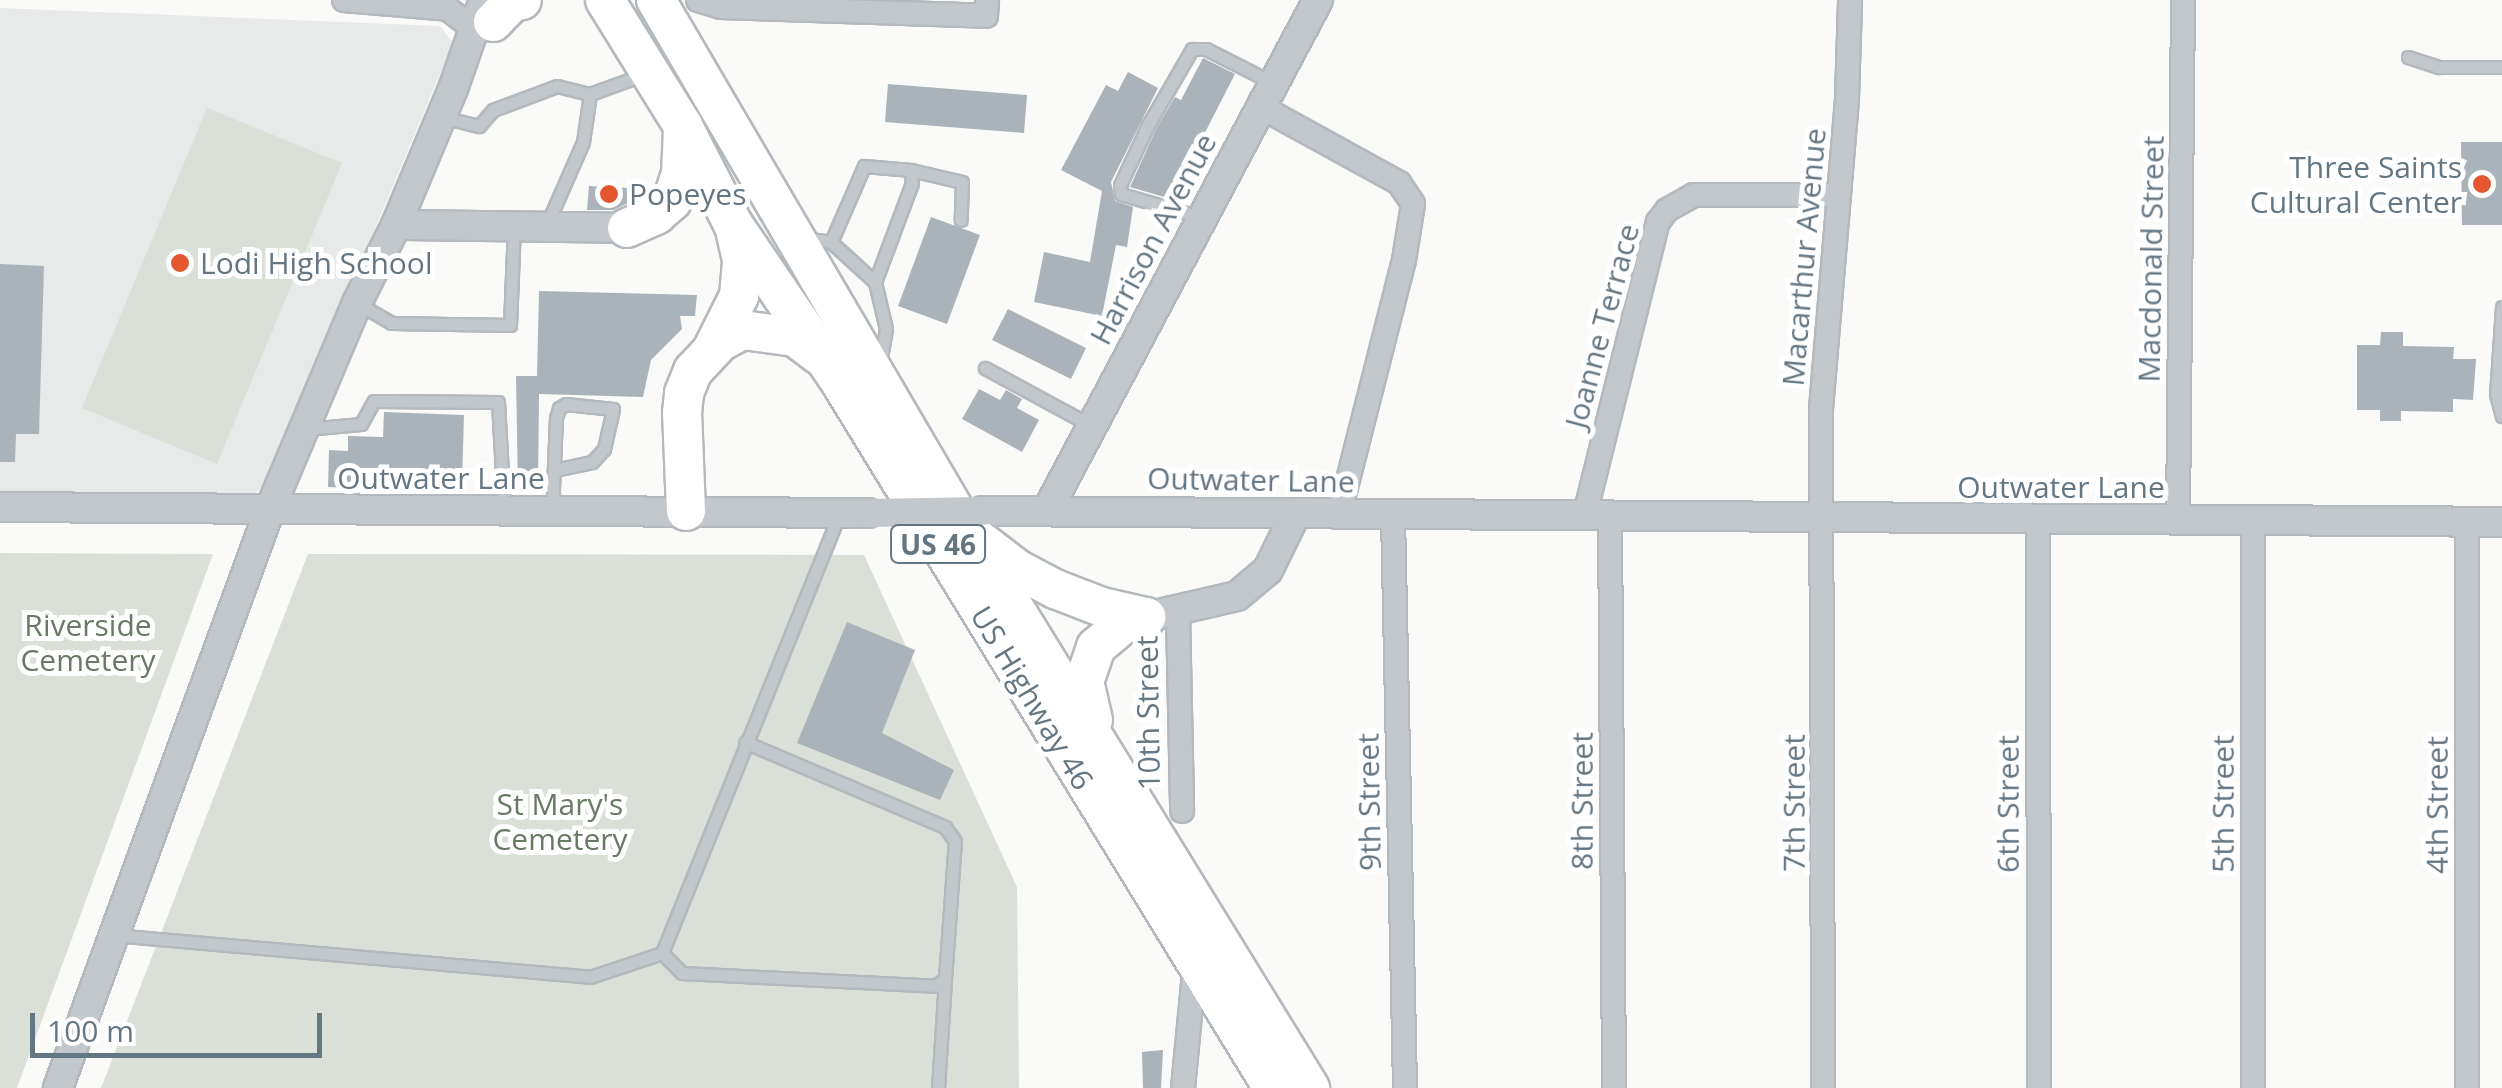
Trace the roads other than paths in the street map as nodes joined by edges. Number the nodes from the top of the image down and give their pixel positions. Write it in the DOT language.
graph roads {
  1 [pos="344,0"];
  2 [pos="656,0"];
  3 [pos="698,0"];
  4 [pos="1318,0"];
  5 [pos="1850,0"];
  6 [pos="2184,0"];
  7 [pos="420,2"];
  8 [pos="596,2"];
  9 [pos="986,8"];
  10 [pos="495,10"];
  11 [pos="2408,57"];
  12 [pos="2502,67"];
  13 [pos="650,72"];
  14 [pos="590,94"];
  15 [pos="1267,95"];
  16 [pos="442,117"];
  17 [pos="683,126"];
  18 [pos="912,170"];
  19 [pos="1839,195"];
  20 [pos="1201,217"];
  21 [pos="961,220"];
  22 [pos="734,224"];
  23 [pos="396,225"];
  24 [pos="514,228"];
  25 [pos="545,228"];
  26 [pos="627,228"];
  27 [pos="813,240"];
  28 [pos="874,282"];
  29 [pos="358,303"];
  30 [pos="2502,307"];
  31 [pos="710,352"];
  32 [pos="986,368"];
  33 [pos="857,378"];
  34 [pos="2502,416"];
  35 [pos="1090,425"];
  36 [pos="303,430"];
  37 [pos="554,470"];
  38 [pos="0,507"];
  39 [pos="270,510"];
  40 [pos="1048,510"];
  41 [pos="504,511"];
  42 [pos="554,511"];
  43 [pos="686,511"];
  44 [pos="855,513"];
  45 [pos="1339,514"];
  46 [pos="1598,514"];
  47 [pos="1295,515"];
  48 [pos="1393,515"];
  49 [pos="1824,518"];
  50 [pos="973,519"];
  51 [pos="2178,519"];
  52 [pos="2038,520"];
  53 [pos="2253,520"];
  54 [pos="2467,522"];
  55 [pos="2502,522"];
  56 [pos="1162,615"];
  57 [pos="745,742"];
  58 [pos="1110,760"];
  59 [pos="1182,811"];
  60 [pos="113,936"];
  61 [pos="662,953"];
  62 [pos="1195,964"];
  63 [pos="944,979"];
  64 [pos="1286,1047"];
  65 [pos="58,1088"];
  66 [pos="938,1088"];
  67 [pos="1183,1088"];
  68 [pos="1273,1088"];
  69 [pos="1310,1088"];
  70 [pos="1332,1088"];
  71 [pos="1405,1088"];
  72 [pos="1614,1088"];
  73 [pos="1823,1088"];
  74 [pos="2039,1088"];
  75 [pos="2253,1088"];
  76 [pos="2467,1088"];
  1 -- 7 [label="street"];
  2 -- 27 [label="highway, US Highway 46 / US 46"];
  3 -- 9 [label="street"];
  4 -- 15 [label="street, Harrison Avenue"];
  5 -- 19 [label="street, Macarthur Avenue"];
  6 -- 51 [label="street, Macdonald Street"];
  7 -- 10 [label="street"];
  8 -- 13 [label="highway, US Highway 46 / US 46"];
  10 -- 16 [label="street"];
  11 -- 12 [label="lane"];
  13 -- 14 [label="lane"];
  13 -- 17 [label="highway, US Highway 46 / US 46"];
  14 -- 16 [label="lane"];
  14 -- 25 [label="lane"];
  15 -- 20 [label="street, Harrison Avenue"];
  15 -- 20 [label="lane"];
  15 -- 45 [label="street"];
  16 -- 23 [label="street"];
  17 -- 22 [label="highway, US Highway 46 / US 46"];
  17 -- 26 [label="highway"];
  18 -- 21 [label="lane"];
  18 -- 27 [label="lane"];
  18 -- 28 [label="lane"];
  19 -- 46 [label="street, Joanne Terrace"];
  19 -- 49 [label="street, Macarthur Avenue"];
  20 -- 35 [label="street, Harrison Avenue"];
  22 -- 31 [label="highway"];
  22 -- 33 [label="highway, US Highway 46 / US 46"];
  23 -- 24 [label="street"];
  23 -- 29 [label="street"];
  24 -- 25 [label="street"];
  24 -- 29 [label="lane"];
  25 -- 26 [label="street"];
  27 -- 28 [label="lane"];
  27 -- 33 [label="highway, US Highway 46 / US 46"];
  28 -- 33 [label="lane"];
  29 -- 36 [label="street"];
  30 -- 34 [label="lane"];
  31 -- 33 [label="highway"];
  31 -- 43 [label="highway"];
  32 -- 35 [label="lane"];
  33 -- 50 [label="highway, US Highway 46 / US 46"];
  33 -- 62 [label="highway, US Highway 46 / US 46"];
  35 -- 40 [label="street, Harrison Avenue"];
  36 -- 39 [label="street"];
  36 -- 41 [label="lane"];
  37 -- 37 [label="lane"];
  37 -- 42 [label="lane"];
  38 -- 39 [label="street, Outwater Lane"];
  39 -- 41 [label="street, Outwater Lane"];
  39 -- 60 [label="street"];
  40 -- 47 [label="street, Outwater Lane"];
  40 -- 50 [label="street, Outwater Lane"];
  41 -- 42 [label="street, Outwater Lane"];
  42 -- 43 [label="street, Outwater Lane"];
  43 -- 44 [label="street, Outwater Lane"];
  44 -- 50 [label="street, Outwater Lane, bridge"];
  44 -- 57 [label="lane"];
  45 -- 47 [label="street, Outwater Lane"];
  45 -- 48 [label="street, Outwater Lane"];
  46 -- 48 [label="street, Outwater Lane"];
  46 -- 49 [label="street, Outwater Lane"];
  46 -- 72 [label="street, 8th Street"];
  47 -- 56 [label="street, 10th Street"];
  48 -- 71 [label="street, 9th Street"];
  49 -- 52 [label="street, Outwater Lane"];
  49 -- 73 [label="street, 7th Street"];
  50 -- 56 [label="highway"];
  50 -- 58 [label="highway, US Highway 46 / US 46"];
  51 -- 52 [label="street, Outwater Lane"];
  51 -- 53 [label="street, Outwater Lane"];
  52 -- 74 [label="street, 6th Street"];
  53 -- 54 [label="street, Outwater Lane"];
  53 -- 75 [label="street, 5th Street"];
  54 -- 55 [label="street, Outwater Lane"];
  54 -- 76 [label="street, 4th Street"];
  56 -- 58 [label="highway"];
  56 -- 59 [label="street, 10th Street"];
  57 -- 61 [label="lane"];
  57 -- 63 [label="lane"];
  58 -- 64 [label="highway, US Highway 46 / US 46"];
  60 -- 61 [label="lane"];
  60 -- 65 [label="street"];
  61 -- 63 [label="lane"];
  62 -- 67 [label="street"];
  62 -- 68 [label="highway, US Highway 46 / US 46"];
  63 -- 66 [label="lane"];
  64 -- 69 [label="highway, US Highway 46 / US 46"];
  64 -- 70 [label="street"];
}
